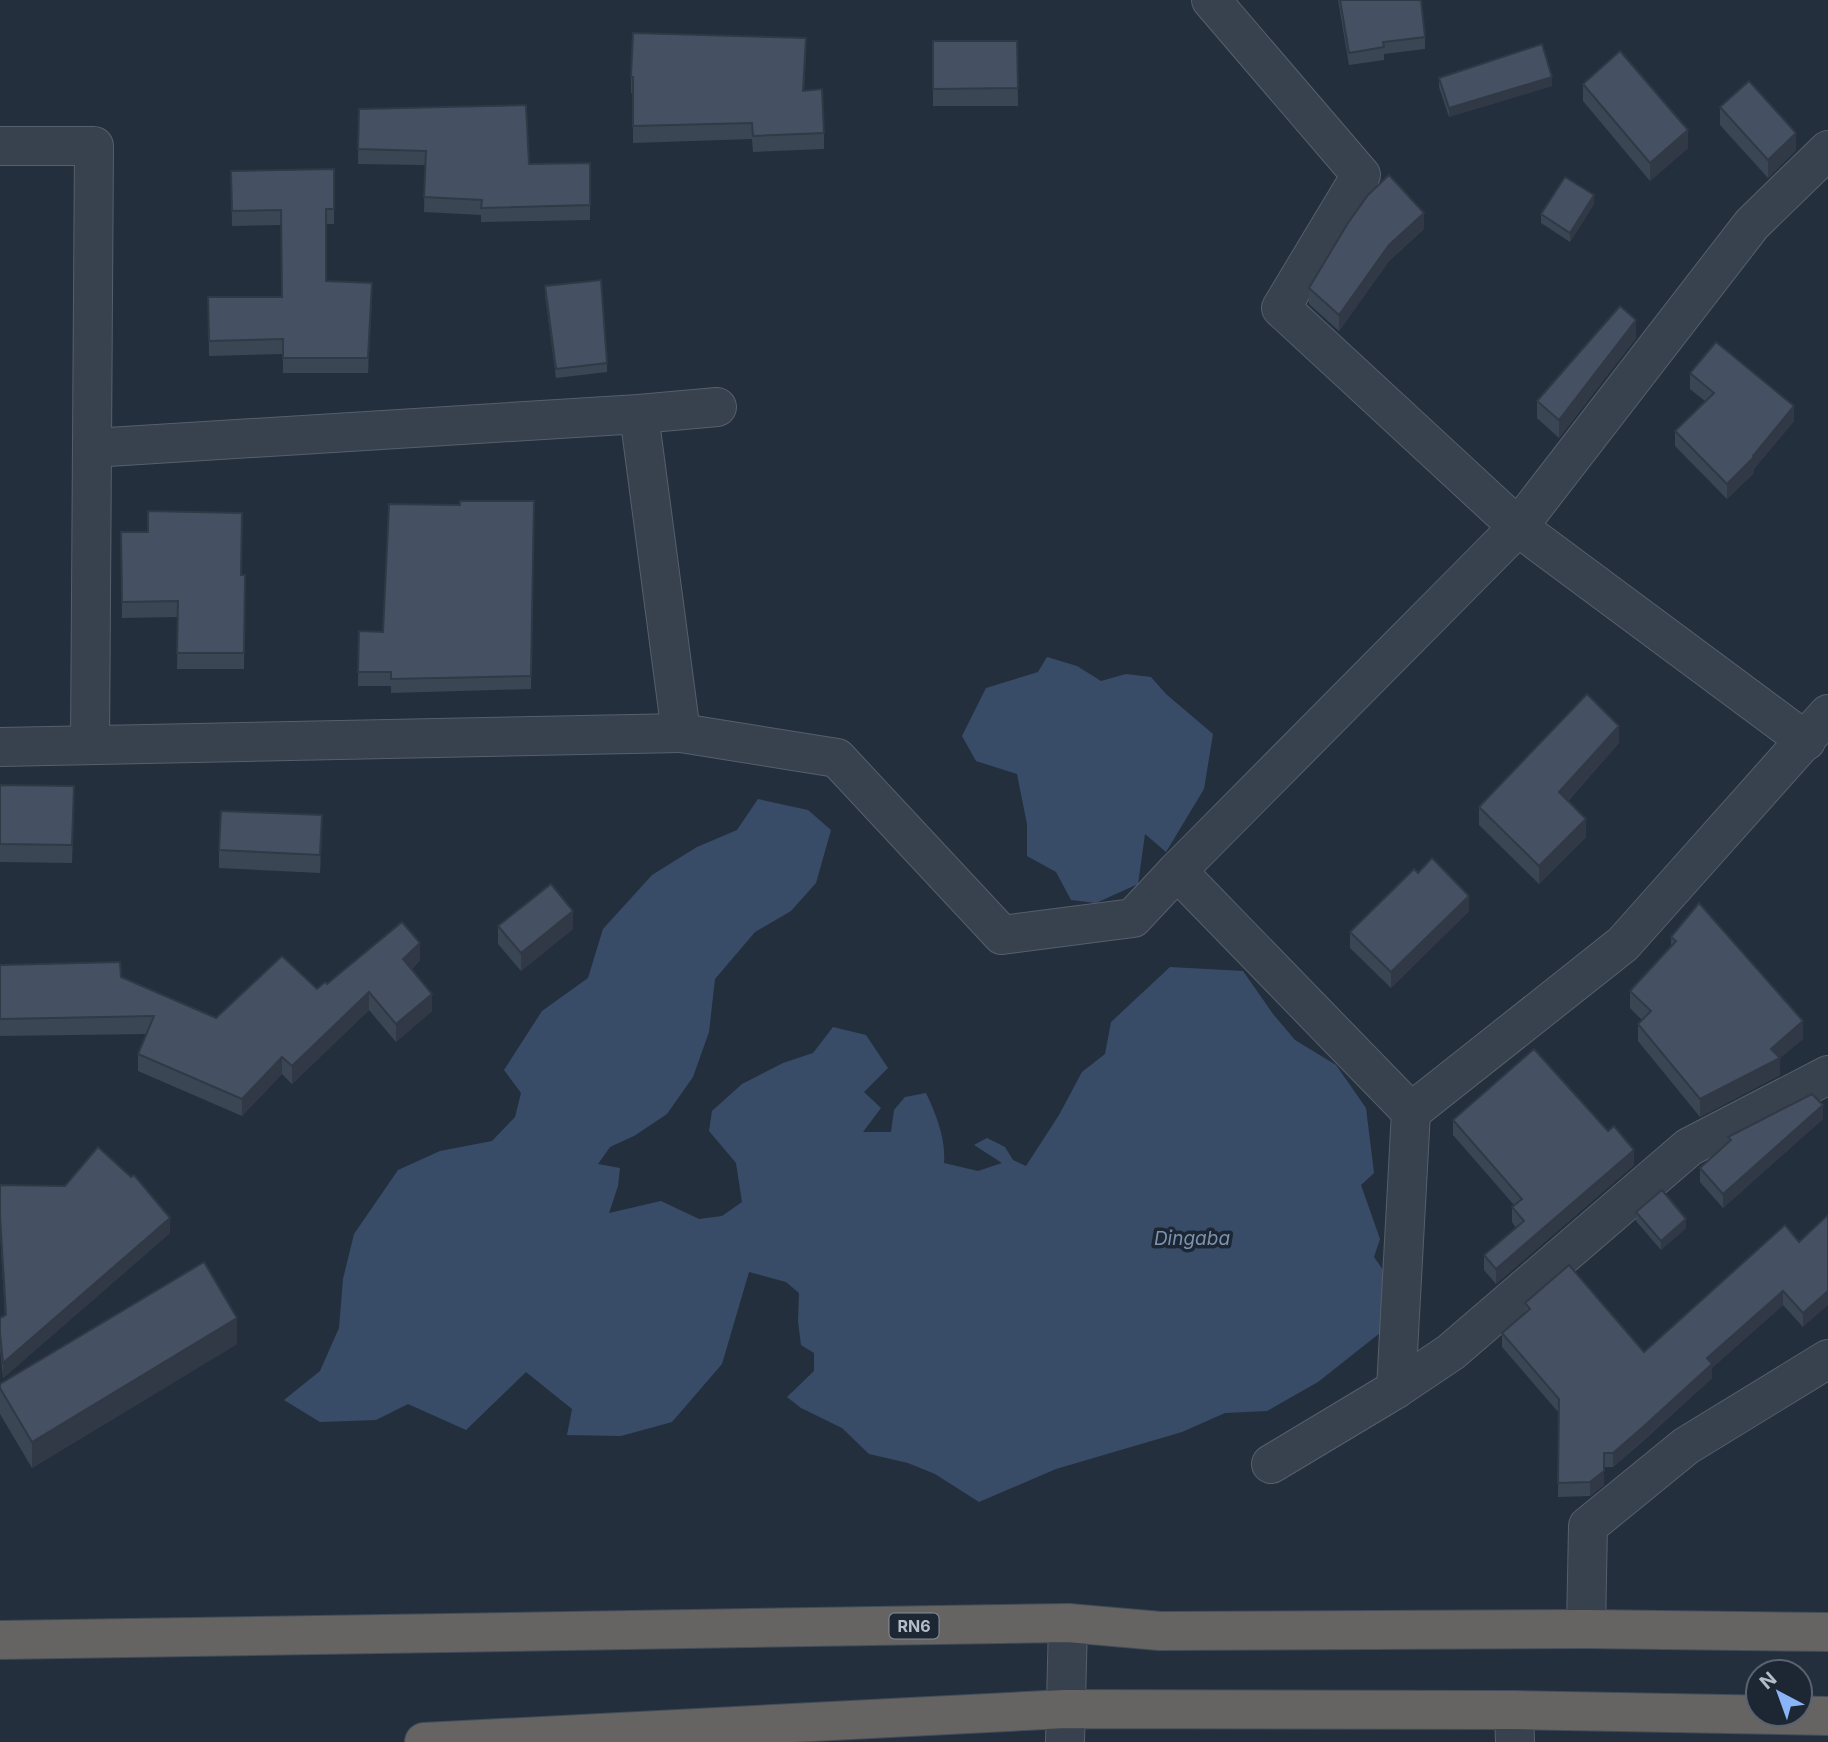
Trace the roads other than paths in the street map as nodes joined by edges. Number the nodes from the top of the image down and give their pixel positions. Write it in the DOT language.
graph roads {
  1 [pos="1211,0"];
  2 [pos="0,146"];
  3 [pos="1828,150"];
  4 [pos="716,407"];
  5 [pos="639,414"];
  6 [pos="92,449"];
  7 [pos="1518,527"];
  8 [pos="1817,727"];
  9 [pos="681,733"];
  10 [pos="90,745"];
  11 [pos="0,747"];
  12 [pos="1177,871"];
  13 [pos="1827,1078"];
  14 [pos="1411,1112"];
  15 [pos="1828,1359"];
  16 [pos="1396,1389"];
  17 [pos="1271,1464"];
  18 [pos="1068,1623"];
  19 [pos="1586,1629"];
  20 [pos="1828,1632"];
  21 [pos="0,1640"];
  22 [pos="1828,1716"];
  23 [pos="1065,1726"];
  24 [pos="1514,1726"];
  25 [pos="424,1742"];
  1 -- 7 [label="street"];
  2 -- 6 [label="street"];
  3 -- 7 [label="street"];
  4 -- 5 [label="street"];
  5 -- 6 [label="street"];
  5 -- 9 [label="street"];
  6 -- 10 [label="street"];
  7 -- 8 [label="street"];
  7 -- 12 [label="street"];
  8 -- 14 [label="street"];
  9 -- 10 [label="street"];
  9 -- 12 [label="street"];
  10 -- 11 [label="street"];
  12 -- 14 [label="street"];
  13 -- 16 [label="street"];
  14 -- 16 [label="street"];
  15 -- 19 [label="street"];
  16 -- 17 [label="street"];
  18 -- 19 [label="highway, RN6"];
  18 -- 21 [label="highway, RN6"];
  18 -- 23 [label="street"];
  19 -- 20 [label="highway, RN6"];
  22 -- 24 [label="highway"];
  23 -- 24 [label="highway"];
  23 -- 25 [label="highway"];
}
